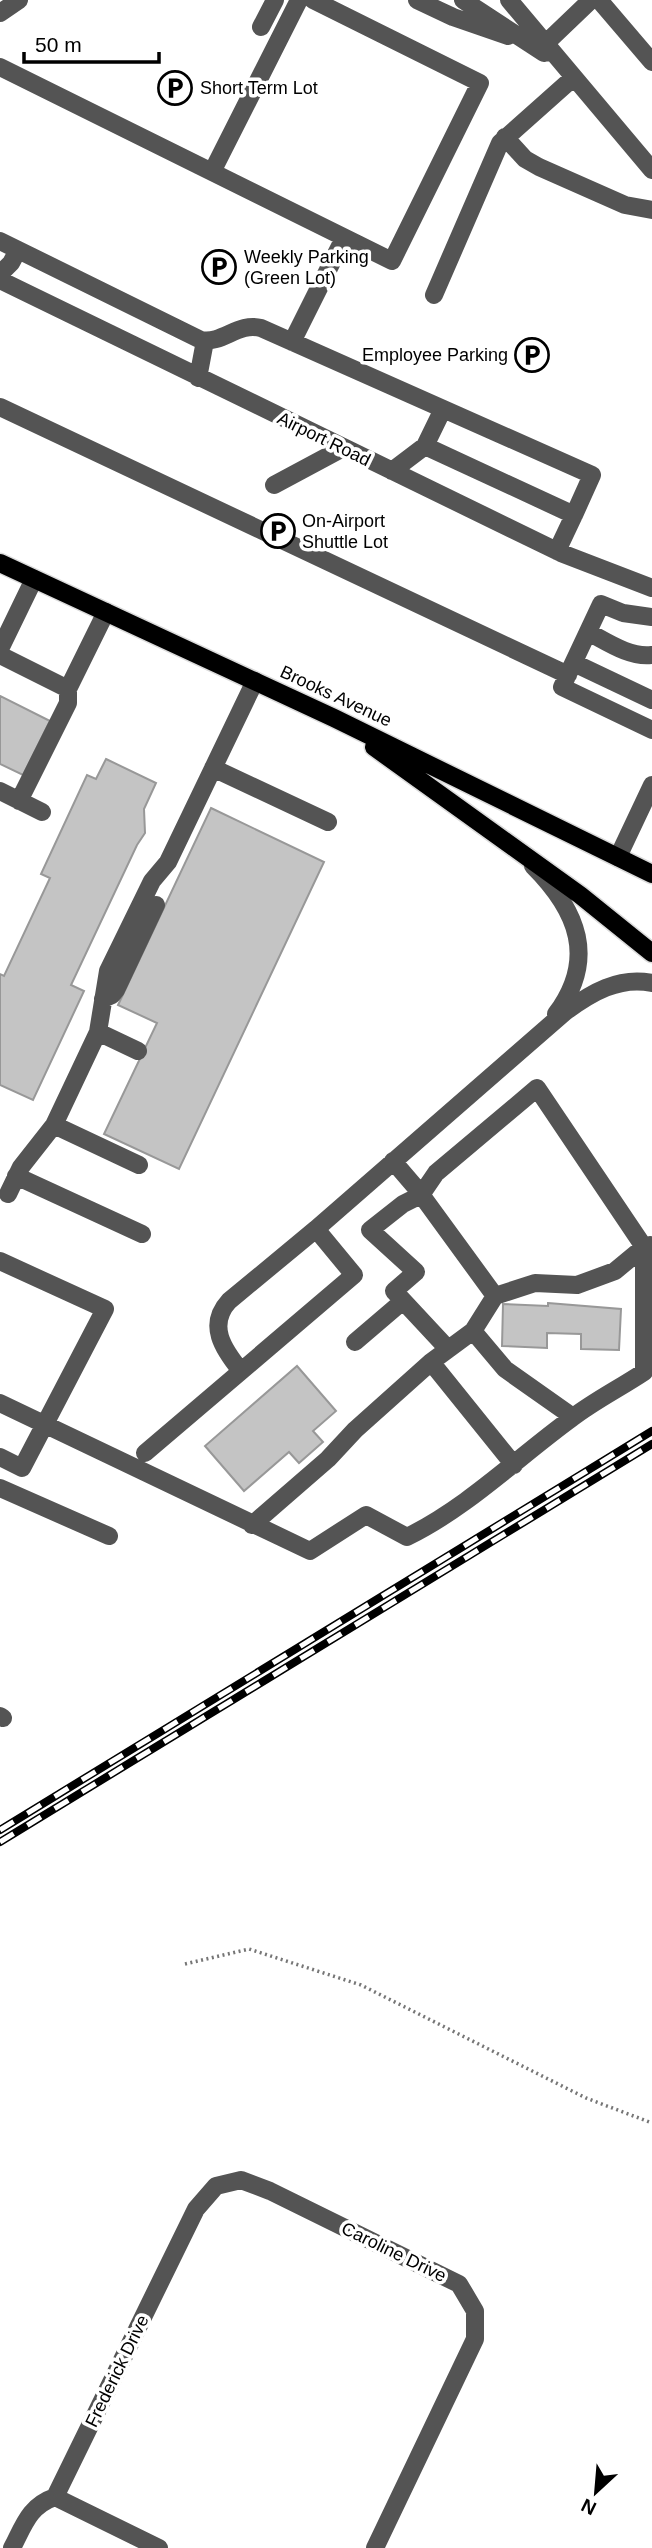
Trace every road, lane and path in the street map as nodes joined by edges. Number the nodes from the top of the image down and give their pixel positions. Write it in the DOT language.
graph roads {
  1 [pos="19,0"];
  2 [pos="275,0"];
  3 [pos="299,0"];
  4 [pos="313,0"];
  5 [pos="416,0"];
  6 [pos="463,0"];
  7 [pos="509,0"];
  8 [pos="591,0"];
  9 [pos="599,0"];
  10 [pos="344,7"];
  11 [pos="0,13"];
  12 [pos="261,27"];
  13 [pos="538,43"];
  14 [pos="652,62"];
  15 [pos="0,67"];
  16 [pos="573,78"];
  17 [pos="505,137"];
  18 [pos="652,170"];
  19 [pos="212,172"];
  20 [pos="652,210"];
  21 [pos="344,238"];
  22 [pos="0,241"];
  23 [pos="18,250"];
  24 [pos="0,274"];
  25 [pos="0,280"];
  26 [pos="435,295"];
  27 [pos="205,341"];
  28 [pos="292,342"];
  29 [pos="198,378"];
  30 [pos="0,407"];
  31 [pos="443,409"];
  32 [pos="425,446"];
  33 [pos="343,448"];
  34 [pos="392,471"];
  35 [pos="274,485"];
  36 [pos="574,515"];
  37 [pos="557,551"];
  38 [pos="0,563"];
  39 [pos="34,579"];
  40 [pos="652,587"];
  41 [pos="106,612"];
  42 [pos="652,617"];
  43 [pos="588,632"];
  44 [pos="0,649"];
  45 [pos="0,655"];
  46 [pos="652,655"];
  47 [pos="568,675"];
  48 [pos="255,681"];
  49 [pos="68,689"];
  50 [pos="652,700"];
  51 [pos="334,718"];
  52 [pos="652,730"];
  53 [pos="213,768"];
  54 [pos="652,785"];
  55 [pos="0,791"];
  56 [pos="19,801"];
  57 [pos="42,812"];
  58 [pos="328,822"];
  59 [pos="511,846"];
  60 [pos="618,857"];
  61 [pos="652,874"];
  62 [pos="156,905"];
  63 [pos="652,953"];
  64 [pos="652,983"];
  65 [pos="103,999"];
  66 [pos="548,1025"];
  67 [pos="98,1032"];
  68 [pos="138,1051"];
  69 [pos="54,1125"];
  70 [pos="393,1161"];
  71 [pos="139,1165"];
  72 [pos="16,1176"];
  73 [pos="8,1194"];
  74 [pos="421,1195"];
  75 [pos="316,1229"];
  76 [pos="142,1234"];
  77 [pos="648,1246"];
  78 [pos="0,1261"];
  79 [pos="495,1296"];
  80 [pos="403,1301"];
  81 [pos="473,1331"];
  82 [pos="355,1342"];
  83 [pos="448,1349"];
  84 [pos="431,1362"];
  85 [pos="241,1371"];
  86 [pos="0,1403"];
  87 [pos="573,1418"];
  88 [pos="45,1424"];
  89 [pos="145,1453"];
  90 [pos="0,1457"];
  91 [pos="514,1465"];
  92 [pos="0,1488"];
  93 [pos="253,1525"];
  94 [pos="109,1536"];
  95 [pos="185,1964"];
  96 [pos="652,2123"];
  97 [pos="216,2186"];
  98 [pos="55,2497"];
  99 [pos="12,2548"];
  100 [pos="159,2548"];
  101 [pos="374,2548"];
  1 -- 11 [label="street"];
  2 -- 12 [label="street"];
  3 -- 19 [label="street"];
  4 -- 10 [label="street"];
  5 -- 13 [label="street"];
  6 -- 13 [label="street"];
  7 -- 13 [label="street"];
  8 -- 13 [label="street"];
  9 -- 14 [label="street"];
  10 -- 21 [label="street"];
  13 -- 16 [label="street"];
  15 -- 19 [label="street"];
  16 -- 17 [label="street"];
  16 -- 18 [label="street"];
  17 -- 20 [label="street"];
  17 -- 26 [label="street"];
  19 -- 21 [label="street"];
  21 -- 28 [label="street"];
  22 -- 23 [label="street"];
  23 -- 24 [label="street"];
  23 -- 27 [label="street"];
  25 -- 29 [label="street, Airport Road"];
  27 -- 28 [label="street"];
  27 -- 29 [label="street"];
  28 -- 31 [label="street"];
  29 -- 33 [label="street, Airport Road"];
  30 -- 47 [label="street"];
  31 -- 32 [label="street"];
  31 -- 36 [label="street"];
  32 -- 34 [label="street"];
  32 -- 36 [label="street"];
  33 -- 34 [label="street, Airport Road"];
  33 -- 35 [label="street"];
  34 -- 37 [label="street, Airport Road"];
  36 -- 37 [label="street"];
  37 -- 40 [label="street, Airport Road"];
  38 -- 39 [label="main road, Brooks Avenue"];
  39 -- 41 [label="main road, Brooks Avenue"];
  39 -- 44 [label="street"];
  41 -- 48 [label="main road, Brooks Avenue"];
  41 -- 49 [label="street"];
  42 -- 43 [label="street"];
  43 -- 46 [label="street"];
  43 -- 47 [label="street"];
  45 -- 49 [label="street"];
  47 -- 50 [label="street"];
  47 -- 52 [label="street"];
  48 -- 51 [label="main road, Brooks Avenue"];
  48 -- 53 [label="street"];
  49 -- 56 [label="street"];
  51 -- 59 [label="main road"];
  51 -- 60 [label="main road, Brooks Avenue"];
  53 -- 58 [label="street"];
  53 -- 65 [label="street"];
  54 -- 60 [label="street"];
  55 -- 56 [label="street"];
  56 -- 57 [label="street"];
  59 -- 63 [label="main road"];
  59 -- 66 [label="street"];
  60 -- 61 [label="main road, Brooks Avenue"];
  62 -- 65 [label="street"];
  64 -- 66 [label="street"];
  65 -- 67 [label="street"];
  66 -- 70 [label="street"];
  67 -- 68 [label="street"];
  67 -- 69 [label="street"];
  69 -- 71 [label="street"];
  69 -- 72 [label="street"];
  70 -- 74 [label="street"];
  70 -- 75 [label="street"];
  72 -- 73 [label="street"];
  72 -- 76 [label="street"];
  74 -- 77 [label="street"];
  74 -- 79 [label="street"];
  74 -- 80 [label="street"];
  75 -- 85 [label="street"];
  75 -- 85 [label="street"];
  77 -- 79 [label="street"];
  77 -- 87 [label="street"];
  78 -- 88 [label="street"];
  79 -- 81 [label="street"];
  80 -- 82 [label="street"];
  80 -- 83 [label="street"];
  81 -- 83 [label="street"];
  81 -- 87 [label="street"];
  83 -- 84 [label="street"];
  84 -- 91 [label="street"];
  84 -- 93 [label="street"];
  85 -- 89 [label="street"];
  86 -- 88 [label="street"];
  87 -- 91 [label="street"];
  88 -- 90 [label="street"];
  88 -- 93 [label="street"];
  91 -- 93 [label="street"];
  92 -- 94 [label="street"];
  95 -- 96 [label="path"];
  97 -- 98 [label="street, Frederick Drive"];
  97 -- 101 [label="street, Caroline Drive"];
  98 -- 99 [label="street, Frederick Drive"];
  98 -- 100 [label="street"];
}
